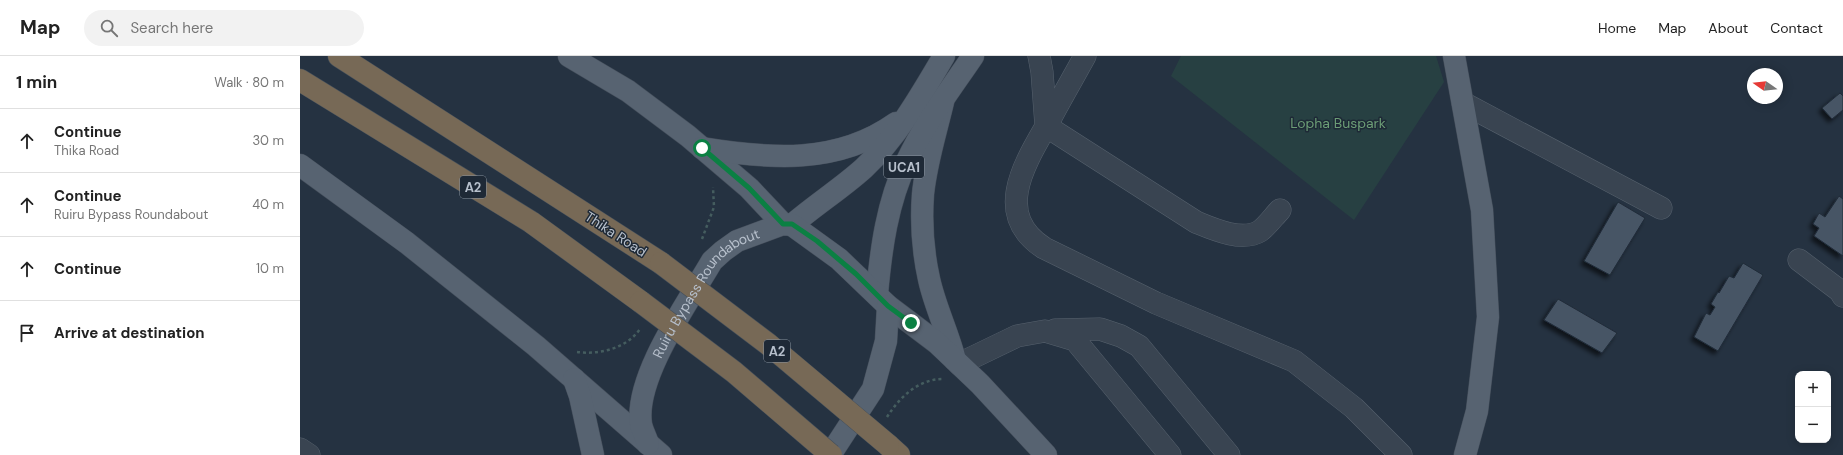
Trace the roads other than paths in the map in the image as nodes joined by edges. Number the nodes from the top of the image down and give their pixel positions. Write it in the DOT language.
graph roads {
  1 [pos="339,56"];
  2 [pos="569,56"];
  3 [pos="944,56"];
  4 [pos="973,56"];
  5 [pos="1039,56"];
  6 [pos="1085,56"];
  7 [pos="1454,56"];
  8 [pos="300,80"];
  9 [pos="943,102"];
  10 [pos="1463,103"];
  11 [pos="909,113"];
  12 [pos="1046,126"];
  13 [pos="702,148"];
  14 [pos="300,165"];
  15 [pos="1661,208"];
  16 [pos="1280,210"];
  17 [pos="788,224"];
  18 [pos="1799,260"];
  19 [pos="1843,296"];
  20 [pos="882,300"];
  21 [pos="1045,331"];
  22 [pos="957,362"];
  23 [pos="574,380"];
  24 [pos="300,449"];
  25 [pos="653,450"];
  26 [pos="309,455"];
  27 [pos="593,455"];
  28 [pos="831,455"];
  29 [pos="898,455"];
  30 [pos="1046,455"];
  31 [pos="1170,455"];
  32 [pos="1229,455"];
  33 [pos="1401,455"];
  34 [pos="1465,455"];
  1 -- 29 [label="highway, Thika Road / A2, bridge"];
  2 -- 13 [label="main road"];
  3 -- 11 [label="main road, UCA1"];
  4 -- 9 [label="main road, UCA1"];
  5 -- 12 [label="street"];
  6 -- 12 [label="street"];
  7 -- 10 [label="main road"];
  8 -- 28 [label="highway, A2, bridge"];
  9 -- 20 [label="main road, UCA1"];
  9 -- 22 [label="main road"];
  10 -- 15 [label="street"];
  10 -- 34 [label="main road"];
  11 -- 13 [label="main road"];
  11 -- 17 [label="main road, UCA1"];
  12 -- 16 [label="street"];
  12 -- 33 [label="street"];
  13 -- 17 [label="main road"];
  14 -- 23 [label="main road"];
  17 -- 20 [label="main road"];
  17 -- 25 [label="main road, Ruiru Bypass Roundabout"];
  18 -- 19 [label="street"];
  20 -- 22 [label="main road"];
  20 -- 28 [label="main road"];
  21 -- 22 [label="street"];
  21 -- 31 [label="street"];
  21 -- 32 [label="street"];
  22 -- 30 [label="main road"];
  23 -- 25 [label="main road"];
  23 -- 27 [label="main road"];
  24 -- 26 [label="street"];
}
